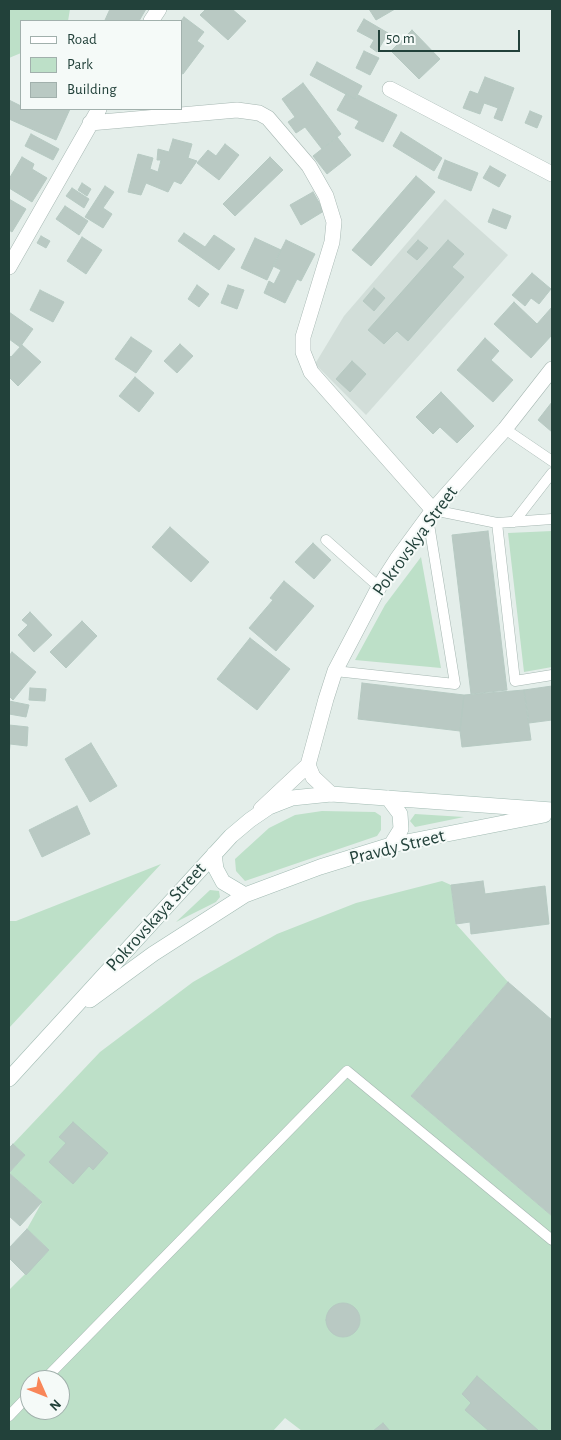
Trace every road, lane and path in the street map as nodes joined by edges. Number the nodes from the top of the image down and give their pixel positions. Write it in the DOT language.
graph roads {
  1 [pos="159,9"];
  2 [pos="152,20"];
  3 [pos="390,89"];
  4 [pos="98,110"];
  5 [pos="90,123"];
  6 [pos="552,174"];
  7 [pos="9,267"];
  8 [pos="552,369"];
  9 [pos="505,428"];
  10 [pos="552,461"];
  11 [pos="552,473"];
  12 [pos="430,514"];
  13 [pos="552,519"];
  14 [pos="514,522"];
  15 [pos="497,523"];
  16 [pos="326,540"];
  17 [pos="380,587"];
  18 [pos="335,671"];
  19 [pos="552,676"];
  20 [pos="308,765"];
  21 [pos="331,794"];
  22 [pos="388,798"];
  23 [pos="552,811"];
  24 [pos="250,820"];
  25 [pos="391,845"];
  26 [pos="214,854"];
  27 [pos="245,896"];
  28 [pos="64,1018"];
  29 [pos="9,1079"];
  30 [pos="552,1240"];
  31 [pos="54,1370"];
  32 [pos="20,1404"];
  33 [pos="9,1416"];
  1 -- 2 [label="street"];
  3 -- 6 [label="street"];
  4 -- 5 [label="street"];
  5 -- 7 [label="street"];
  5 -- 12 [label="street"];
  8 -- 9 [label="street, Pokrovskya Street"];
  9 -- 10 [label="lane"];
  9 -- 12 [label="street, Pokrovskya Street"];
  11 -- 14 [label="lane"];
  12 -- 15 [label="lane"];
  12 -- 17 [label="street, Pokrovskya Street"];
  12 -- 18 [label="lane"];
  13 -- 14 [label="lane"];
  14 -- 15 [label="lane"];
  15 -- 19 [label="lane"];
  16 -- 17 [label="lane"];
  17 -- 18 [label="street, Pokrovskya Street"];
  18 -- 20 [label="street, Pokrovskya Street"];
  20 -- 21 [label="street"];
  20 -- 24 [label="street"];
  21 -- 22 [label="street, Pravdy Street"];
  21 -- 24 [label="street, Pravdy Street"];
  22 -- 23 [label="street, Pravdy Street"];
  22 -- 25 [label="street"];
  23 -- 25 [label="street, Pravdy Street"];
  24 -- 26 [label="street, Pokrovskaya Street"];
  25 -- 27 [label="street, Pravdy Street"];
  26 -- 27 [label="street"];
  26 -- 28 [label="street, Pokrovskaya Street"];
  27 -- 28 [label="street, Pokrovskaya Street"];
  28 -- 29 [label="street, Pokrovskaya Street"];
  30 -- 31 [label="lane"];
  32 -- 33 [label="lane"];
}
